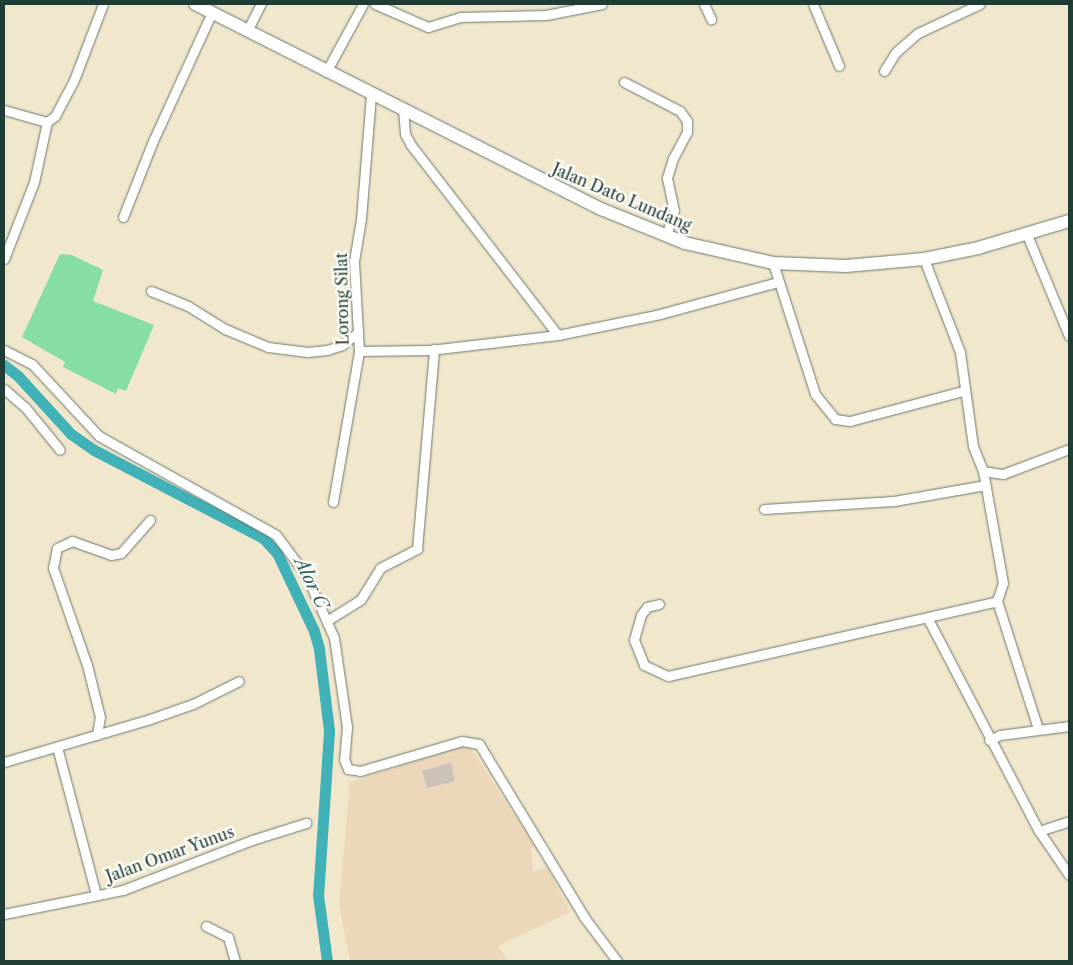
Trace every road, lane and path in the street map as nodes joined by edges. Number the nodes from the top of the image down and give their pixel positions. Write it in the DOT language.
graph roads {
  1 [pos="103,4"];
  2 [pos="196,4"];
  3 [pos="261,4"];
  4 [pos="364,4"];
  5 [pos="375,4"];
  6 [pos="602,4"];
  7 [pos="704,4"];
  8 [pos="813,4"];
  9 [pos="980,4"];
  10 [pos="212,12"];
  11 [pos="711,19"];
  12 [pos="247,31"];
  13 [pos="839,66"];
  14 [pos="884,71"];
  15 [pos="326,72"];
  16 [pos="624,82"];
  17 [pos="371,95"];
  18 [pos="4,110"];
  19 [pos="403,110"];
  20 [pos="47,122"];
  21 [pos="123,217"];
  22 [pos="1069,221"];
  23 [pos="1027,235"];
  24 [pos="666,236"];
  25 [pos="4,259"];
  26 [pos="924,259"];
  27 [pos="773,263"];
  28 [pos="778,282"];
  29 [pos="151,291"];
  30 [pos="356,334"];
  31 [pos="558,336"];
  32 [pos="1069,336"];
  33 [pos="434,349"];
  34 [pos="4,350"];
  35 [pos="358,351"];
  36 [pos="4,389"];
  37 [pos="963,391"];
  38 [pos="1069,449"];
  39 [pos="60,450"];
  40 [pos="983,471"];
  41 [pos="986,485"];
  42 [pos="333,502"];
  43 [pos="764,509"];
  44 [pos="150,520"];
  45 [pos="997,601"];
  46 [pos="659,604"];
  47 [pos="928,619"];
  48 [pos="328,620"];
  49 [pos="239,681"];
  50 [pos="1069,726"];
  51 [pos="1038,729"];
  52 [pos="96,735"];
  53 [pos="988,740"];
  54 [pos="57,746"];
  55 [pos="4,762"];
  56 [pos="1069,821"];
  57 [pos="306,823"];
  58 [pos="1038,831"];
  59 [pos="1069,875"];
  60 [pos="96,894"];
  61 [pos="4,914"];
  62 [pos="206,926"];
  63 [pos="235,961"];
  64 [pos="617,961"];
  1 -- 20 [label="street"];
  2 -- 10 [label="main road, Jalan Dato Lundang"];
  3 -- 12 [label="street"];
  4 -- 15 [label="street"];
  5 -- 6 [label="street"];
  7 -- 11 [label="street"];
  8 -- 13 [label="street"];
  9 -- 14 [label="street"];
  10 -- 12 [label="main road, Jalan Dato Lundang"];
  10 -- 21 [label="street"];
  12 -- 15 [label="main road, Jalan Dato Lundang"];
  15 -- 17 [label="main road, Jalan Dato Lundang"];
  16 -- 24 [label="street"];
  17 -- 19 [label="main road, Jalan Dato Lundang"];
  17 -- 30 [label="street, Lorong Silat"];
  18 -- 20 [label="street"];
  19 -- 24 [label="main road, Jalan Dato Lundang"];
  19 -- 31 [label="street"];
  20 -- 25 [label="street"];
  22 -- 23 [label="main road, Jalan Dato Lundang"];
  23 -- 26 [label="main road, Jalan Dato Lundang"];
  23 -- 32 [label="street"];
  24 -- 27 [label="main road, Jalan Dato Lundang"];
  26 -- 27 [label="main road, Jalan Dato Lundang"];
  26 -- 37 [label="street"];
  27 -- 28 [label="street"];
  28 -- 31 [label="street"];
  28 -- 37 [label="street"];
  29 -- 30 [label="street"];
  30 -- 35 [label="street, Lorong Silat"];
  31 -- 33 [label="street"];
  33 -- 35 [label="street"];
  33 -- 48 [label="street"];
  34 -- 48 [label="street"];
  35 -- 42 [label="street, Lorong Silat"];
  36 -- 39 [label="street"];
  37 -- 40 [label="street"];
  38 -- 40 [label="street"];
  40 -- 41 [label="street"];
  41 -- 43 [label="street"];
  41 -- 45 [label="street"];
  44 -- 52 [label="street"];
  45 -- 47 [label="street"];
  45 -- 51 [label="street"];
  46 -- 47 [label="street"];
  47 -- 53 [label="street"];
  48 -- 64 [label="street"];
  49 -- 52 [label="street"];
  50 -- 51 [label="street"];
  51 -- 53 [label="street"];
  52 -- 54 [label="street"];
  53 -- 58 [label="street"];
  54 -- 55 [label="street"];
  54 -- 60 [label="street"];
  56 -- 58 [label="street"];
  57 -- 60 [label="street, Jalan Omar Yunus"];
  58 -- 59 [label="street"];
  60 -- 61 [label="street, Jalan Omar Yunus"];
  62 -- 63 [label="street"];
}
